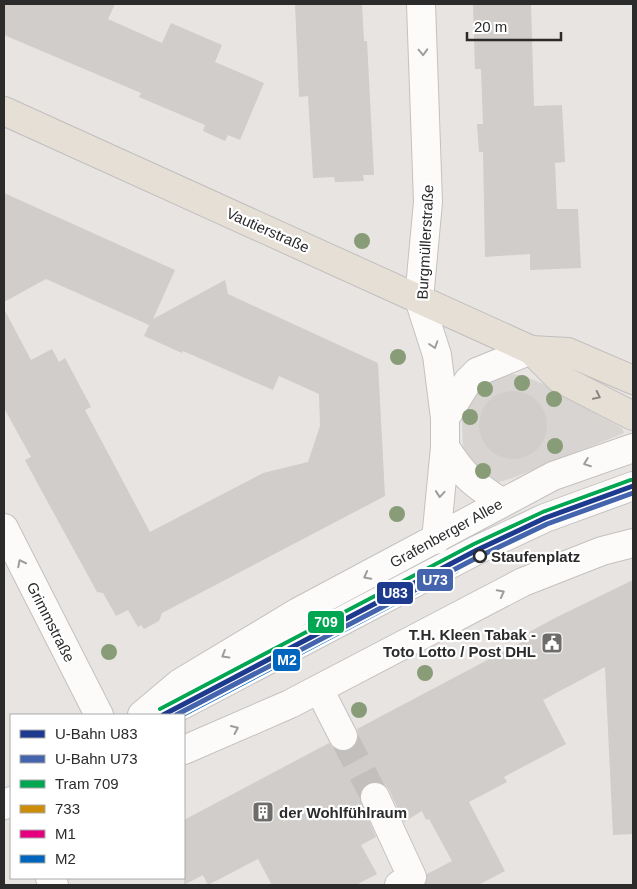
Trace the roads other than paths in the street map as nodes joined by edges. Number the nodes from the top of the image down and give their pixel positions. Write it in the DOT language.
graph roads {
  1 [pos="421,4"];
  2 [pos="4,111"];
  3 [pos="419,299"];
  4 [pos="531,350"];
  5 [pos="633,380"];
  6 [pos="633,416"];
  7 [pos="445,418"];
  8 [pos="446,448"];
  9 [pos="633,448"];
  10 [pos="633,486"];
  11 [pos="502,502"];
  12 [pos="633,503"];
  13 [pos="4,528"];
  14 [pos="436,540"];
  15 [pos="633,543"];
  16 [pos="319,689"];
  17 [pos="98,714"];
  18 [pos="143,714"];
  19 [pos="165,714"];
  20 [pos="185,721"];
  21 [pos="343,736"];
  22 [pos="185,750"];
  23 [pos="375,797"];
  24 [pos="400,885"];
  1 -- 3 [label="street, Burgmüllerstraße, one-way"];
  2 -- 3 [label="main road, Vautierstraße"];
  3 -- 4 [label="main road, Vautierstraße"];
  3 -- 7 [label="street, Burgmüllerstraße, one-way"];
  4 -- 5 [label="main road, Vautierstraße"];
  4 -- 6 [label="main road, Vautierstraße, one-way"];
  4 -- 7 [label="street"];
  7 -- 8 [label="street, Burgmüllerstraße"];
  8 -- 11 [label="street, Burgmüllerstraße"];
  8 -- 14 [label="street, Burgmüllerstraße, one-way"];
  9 -- 11 [label="street, Grafenberger Allee, one-way"];
  10 -- 19 [label="street"];
  11 -- 14 [label="street, Grafenberger Allee"];
  12 -- 20 [label="street"];
  17 -- 13 [label="street, Grimmstraße, one-way"];
  14 -- 18 [label="street, Grafenberger Allee, one-way"];
  16 -- 15 [label="street, one-way"];
  16 -- 21 [label="street"];
  22 -- 16 [label="street, one-way"];
  23 -- 24 [label="street"];
}
